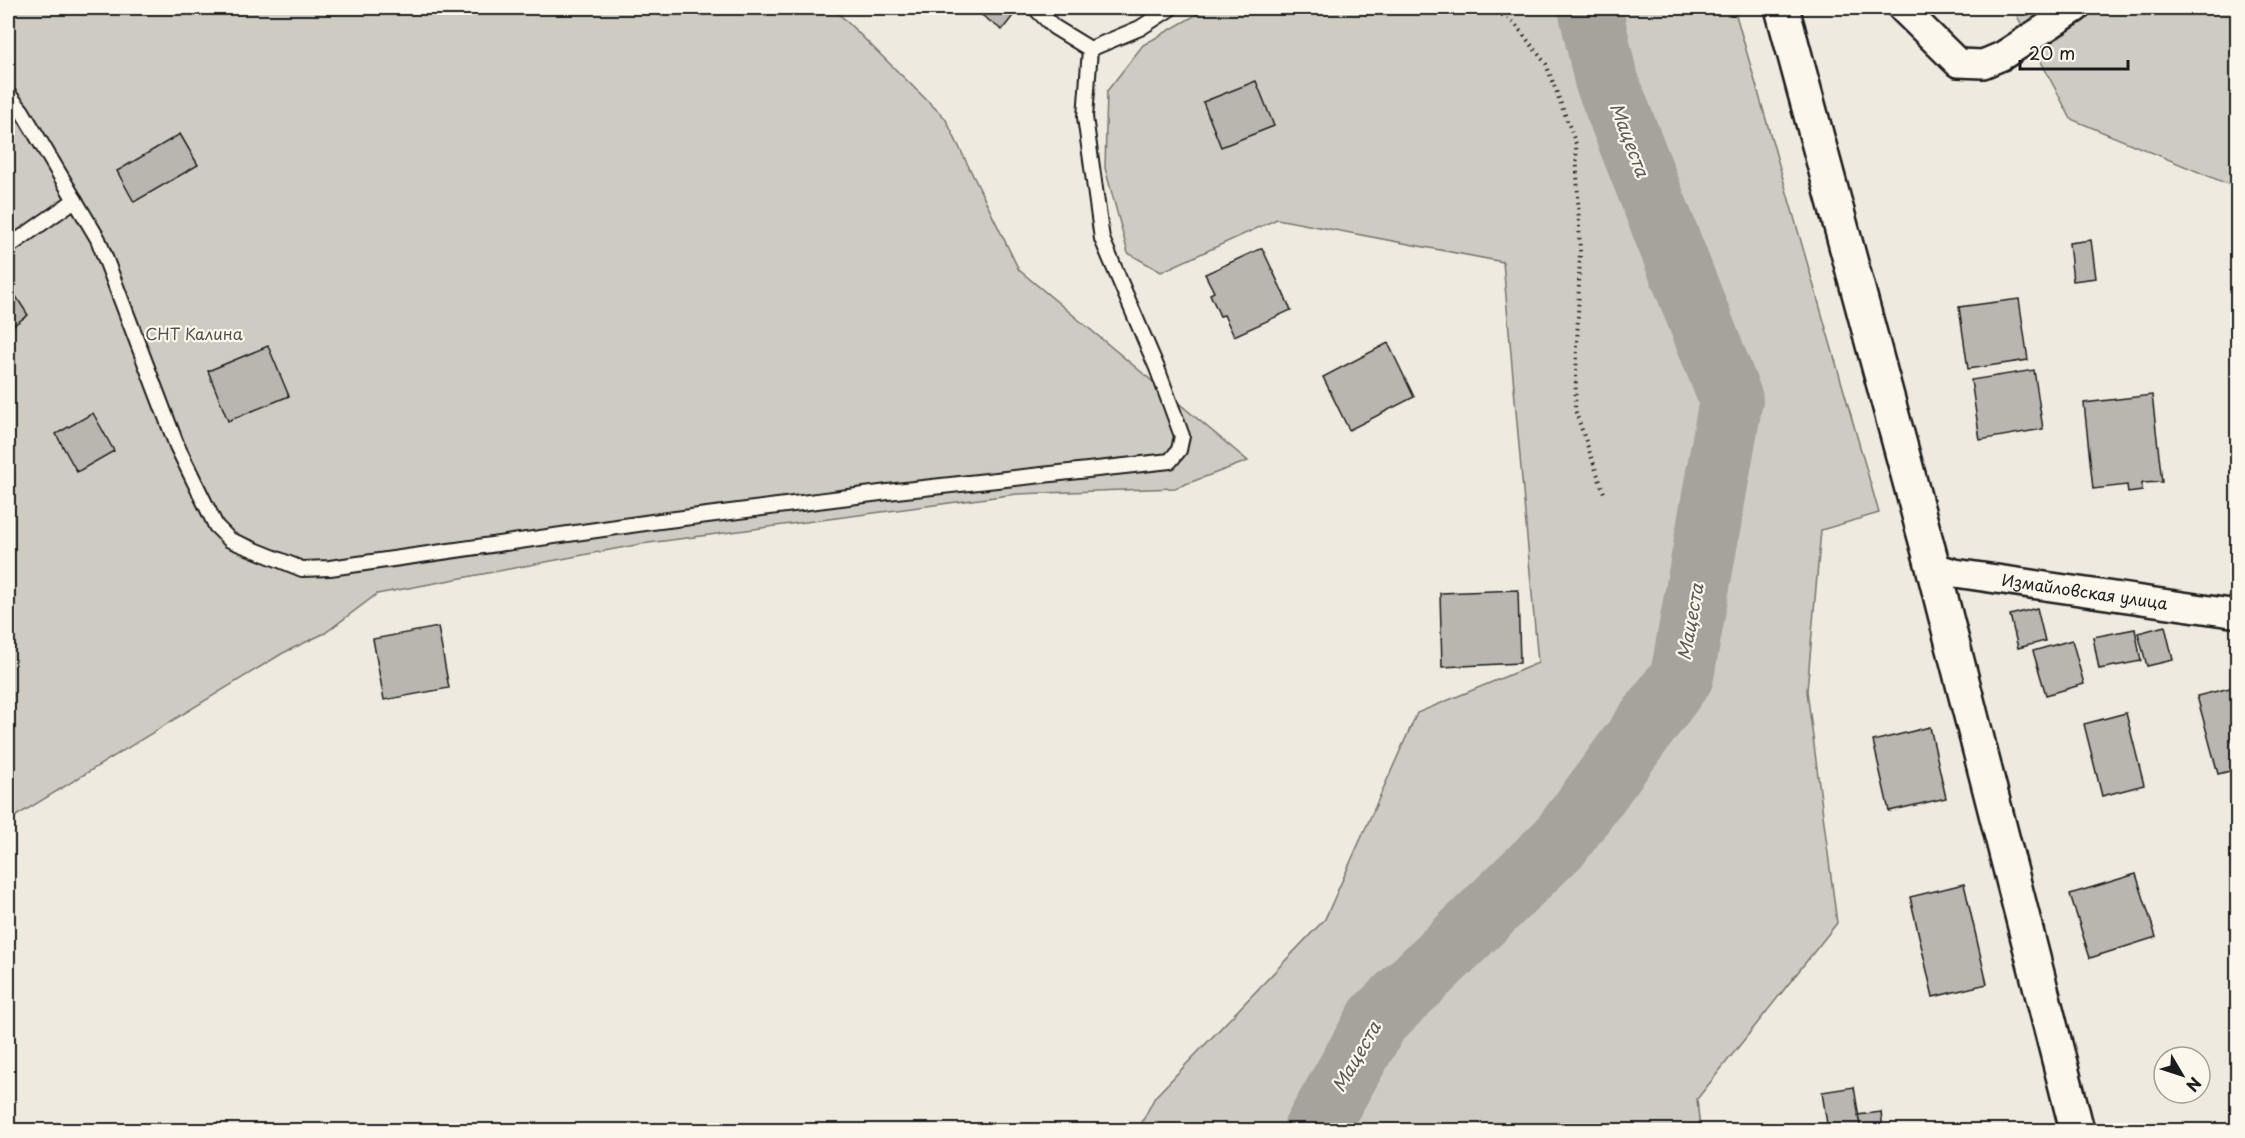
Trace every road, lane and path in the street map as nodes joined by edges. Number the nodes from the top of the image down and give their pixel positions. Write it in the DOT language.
graph roads {
  1 [pos="1035,8"];
  2 [pos="1171,8"];
  3 [pos="1492,8"];
  4 [pos="1782,8"];
  5 [pos="1902,8"];
  6 [pos="2076,8"];
  7 [pos="1090,49"];
  8 [pos="8,94"];
  9 [pos="75,200"];
  10 [pos="8,247"];
  11 [pos="1605,496"];
  12 [pos="1933,567"];
  13 [pos="2238,614"];
  14 [pos="2077,1131"];
  1 -- 7 [label="lane"];
  2 -- 7 [label="lane"];
  3 -- 11 [label="path"];
  4 -- 12 [label="street"];
  5 -- 6 [label="street"];
  7 -- 9 [label="lane"];
  8 -- 9 [label="lane"];
  9 -- 10 [label="lane"];
  12 -- 13 [label="street, Измайловская улица"];
  12 -- 14 [label="street"];
}
